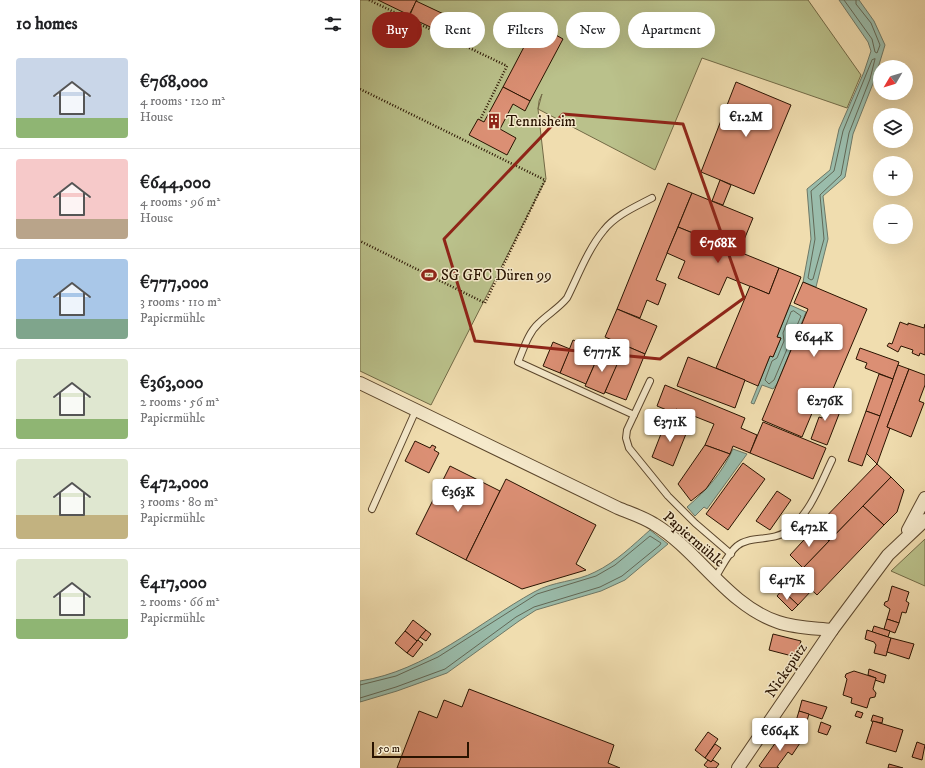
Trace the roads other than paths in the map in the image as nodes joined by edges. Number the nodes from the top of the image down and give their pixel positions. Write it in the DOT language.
graph roads {
  1 [pos="652,198"];
  2 [pos="650,381"];
  3 [pos="360,383"];
  4 [pos="416,410"];
  5 [pos="634,414"];
  6 [pos="832,460"];
  7 [pos="925,498"];
  8 [pos="372,509"];
  9 [pos="925,520"];
  10 [pos="905,537"];
  11 [pos="731,554"];
  12 [pos="715,578"];
  13 [pos="832,630"];
  14 [pos="738,768"];
  1 -- 5 [label="lane"];
  2 -- 5 [label="lane"];
  3 -- 4 [label="street, Papiermühle"];
  4 -- 8 [label="lane"];
  4 -- 12 [label="street, Papiermühle"];
  5 -- 11 [label="lane"];
  6 -- 11 [label="lane"];
  7 -- 10 [label="street"];
  9 -- 10 [label="street"];
  10 -- 13 [label="street"];
  11 -- 12 [label="lane"];
  12 -- 13 [label="street, Papiermühle"];
  13 -- 14 [label="street, Nickepütz"];
}
